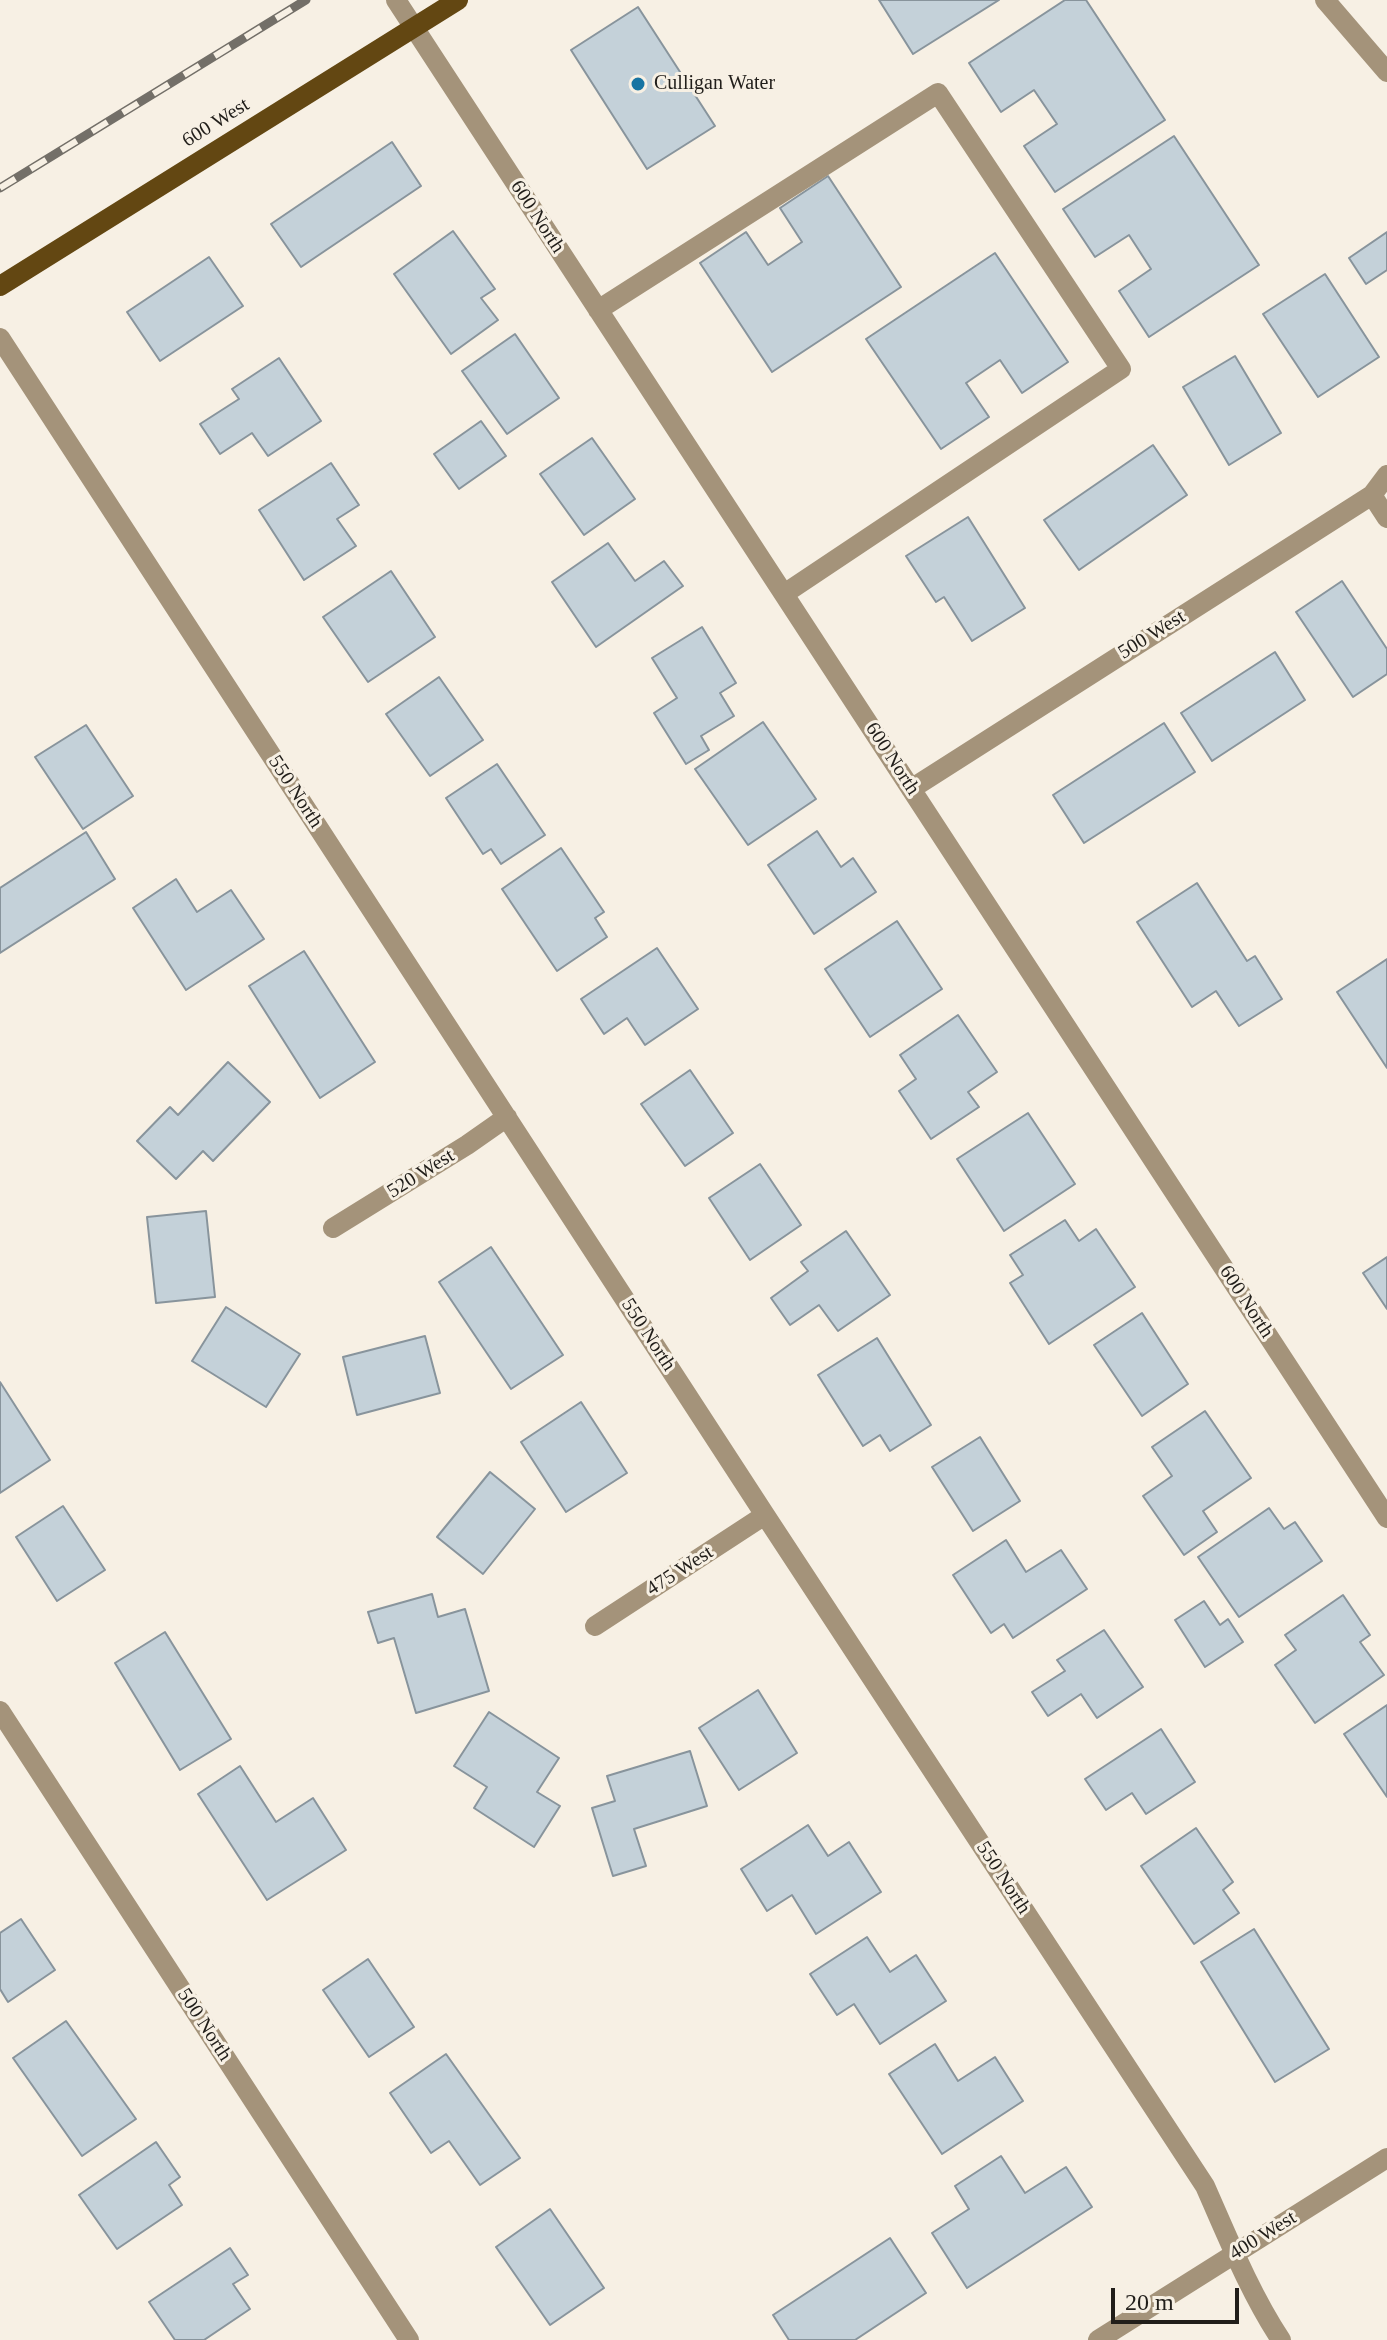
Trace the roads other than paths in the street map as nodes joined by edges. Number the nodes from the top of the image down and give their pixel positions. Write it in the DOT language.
graph roads {
  1 [pos="396,0"];
  2 [pos="458,0"];
  3 [pos="1325,0"];
  4 [pos="414,28"];
  5 [pos="1387,72"];
  6 [pos="0,286"];
  7 [pos="598,310"];
  8 [pos="0,338"];
  9 [pos="1387,475"];
  10 [pos="1372,495"];
  11 [pos="1387,518"];
  12 [pos="784,594"];
  13 [pos="911,789"];
  14 [pos="507,1117"];
  15 [pos="333,1228"];
  16 [pos="765,1515"];
  17 [pos="1387,1518"];
  18 [pos="595,1626"];
  19 [pos="0,1711"];
  20 [pos="1387,2158"];
  21 [pos="1235,2253"];
  22 [pos="409,2340"];
  23 [pos="1098,2340"];
  24 [pos="1281,2340"];
  1 -- 4 [label="street, 600 North"];
  2 -- 4 [label="main road, 600 West"];
  3 -- 5 [label="street"];
  4 -- 6 [label="main road, 600 West"];
  4 -- 7 [label="street, 600 North"];
  7 -- 12 [label="street, 600 North"];
  7 -- 12 [label="street"];
  8 -- 14 [label="street, 550 North"];
  9 -- 10 [label="street, 500 West"];
  10 -- 11 [label="street"];
  10 -- 13 [label="street, 500 West"];
  12 -- 13 [label="street, 600 North"];
  13 -- 17 [label="street, 600 North"];
  14 -- 15 [label="street, 520 West"];
  14 -- 16 [label="street, 550 North"];
  16 -- 18 [label="street, 475 West"];
  16 -- 21 [label="street, 550 North"];
  19 -- 22 [label="street, 500 North"];
  20 -- 21 [label="street, 400 West"];
  21 -- 23 [label="street, 400 West"];
  21 -- 24 [label="street, 550 North"];
}
